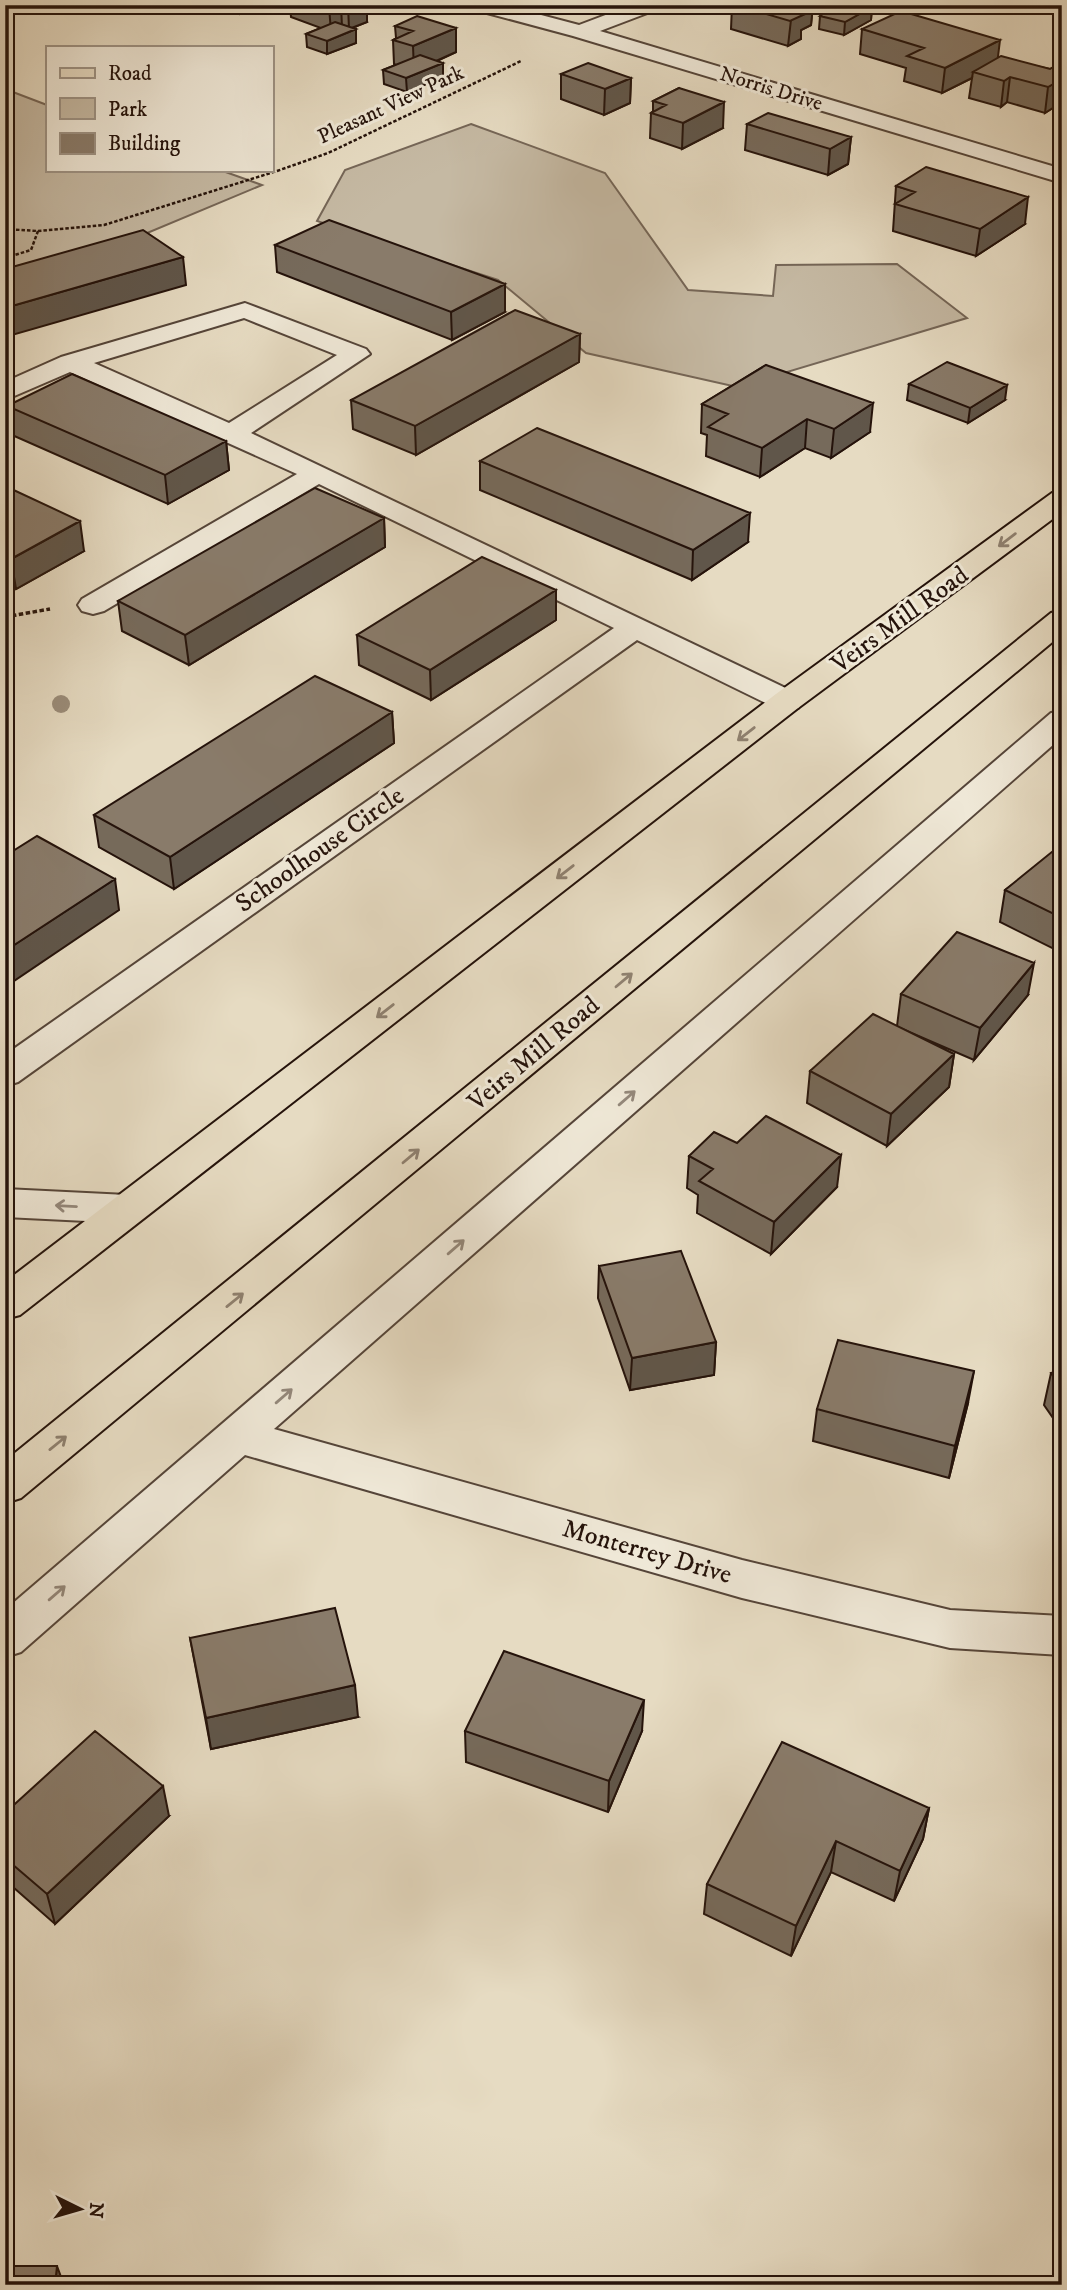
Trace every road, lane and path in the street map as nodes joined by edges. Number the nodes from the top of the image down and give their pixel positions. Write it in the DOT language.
graph roads {
  1 [pos="479,5"];
  2 [pos="651,5"];
  3 [pos="580,32"];
  4 [pos="273,171"];
  5 [pos="269,172"];
  6 [pos="1062,176"];
  7 [pos="5,229"];
  8 [pos="38,231"];
  9 [pos="5,258"];
  10 [pos="70,362"];
  11 [pos="5,392"];
  12 [pos="231,434"];
  13 [pos="318,472"];
  14 [pos="1062,499"];
  15 [pos="93,605"];
  16 [pos="1062,619"];
  17 [pos="635,627"];
  18 [pos="788,702"];
  19 [pos="1062,720"];
  20 [pos="5,1073"];
  21 [pos="5,1203"];
  22 [pos="127,1209"];
  23 [pos="5,1304"];
  24 [pos="238,1436"];
  25 [pos="5,1486"];
  26 [pos="1062,1636"];
  27 [pos="5,1638"];
  1 -- 3 [label="street, Norris Drive"];
  2 -- 3 [label="street"];
  3 -- 4 [label="path, Pleasant View Park"];
  3 -- 6 [label="street, Norris Drive"];
  5 -- 8 [label="path, Pleasant View Park"];
  7 -- 8 [label="path, Pleasant View Park"];
  8 -- 9 [label="path"];
  10 -- 11 [label="street"];
  10 -- 12 [label="street"];
  10 -- 12 [label="street"];
  12 -- 13 [label="street"];
  13 -- 15 [label="street"];
  13 -- 17 [label="street"];
  14 -- 18 [label="main road, Veirs Mill Road, one-way"];
  25 -- 16 [label="main road, Veirs Mill Road, one-way"];
  17 -- 18 [label="street"];
  17 -- 20 [label="street, Schoolhouse Circle"];
  18 -- 22 [label="main road, Veirs Mill Road, one-way"];
  24 -- 19 [label="street, one-way"];
  22 -- 21 [label="street, one-way"];
  22 -- 23 [label="main road, Veirs Mill Road"];
  24 -- 26 [label="street, Monterrey Drive"];
  27 -- 24 [label="street, one-way"];
}
